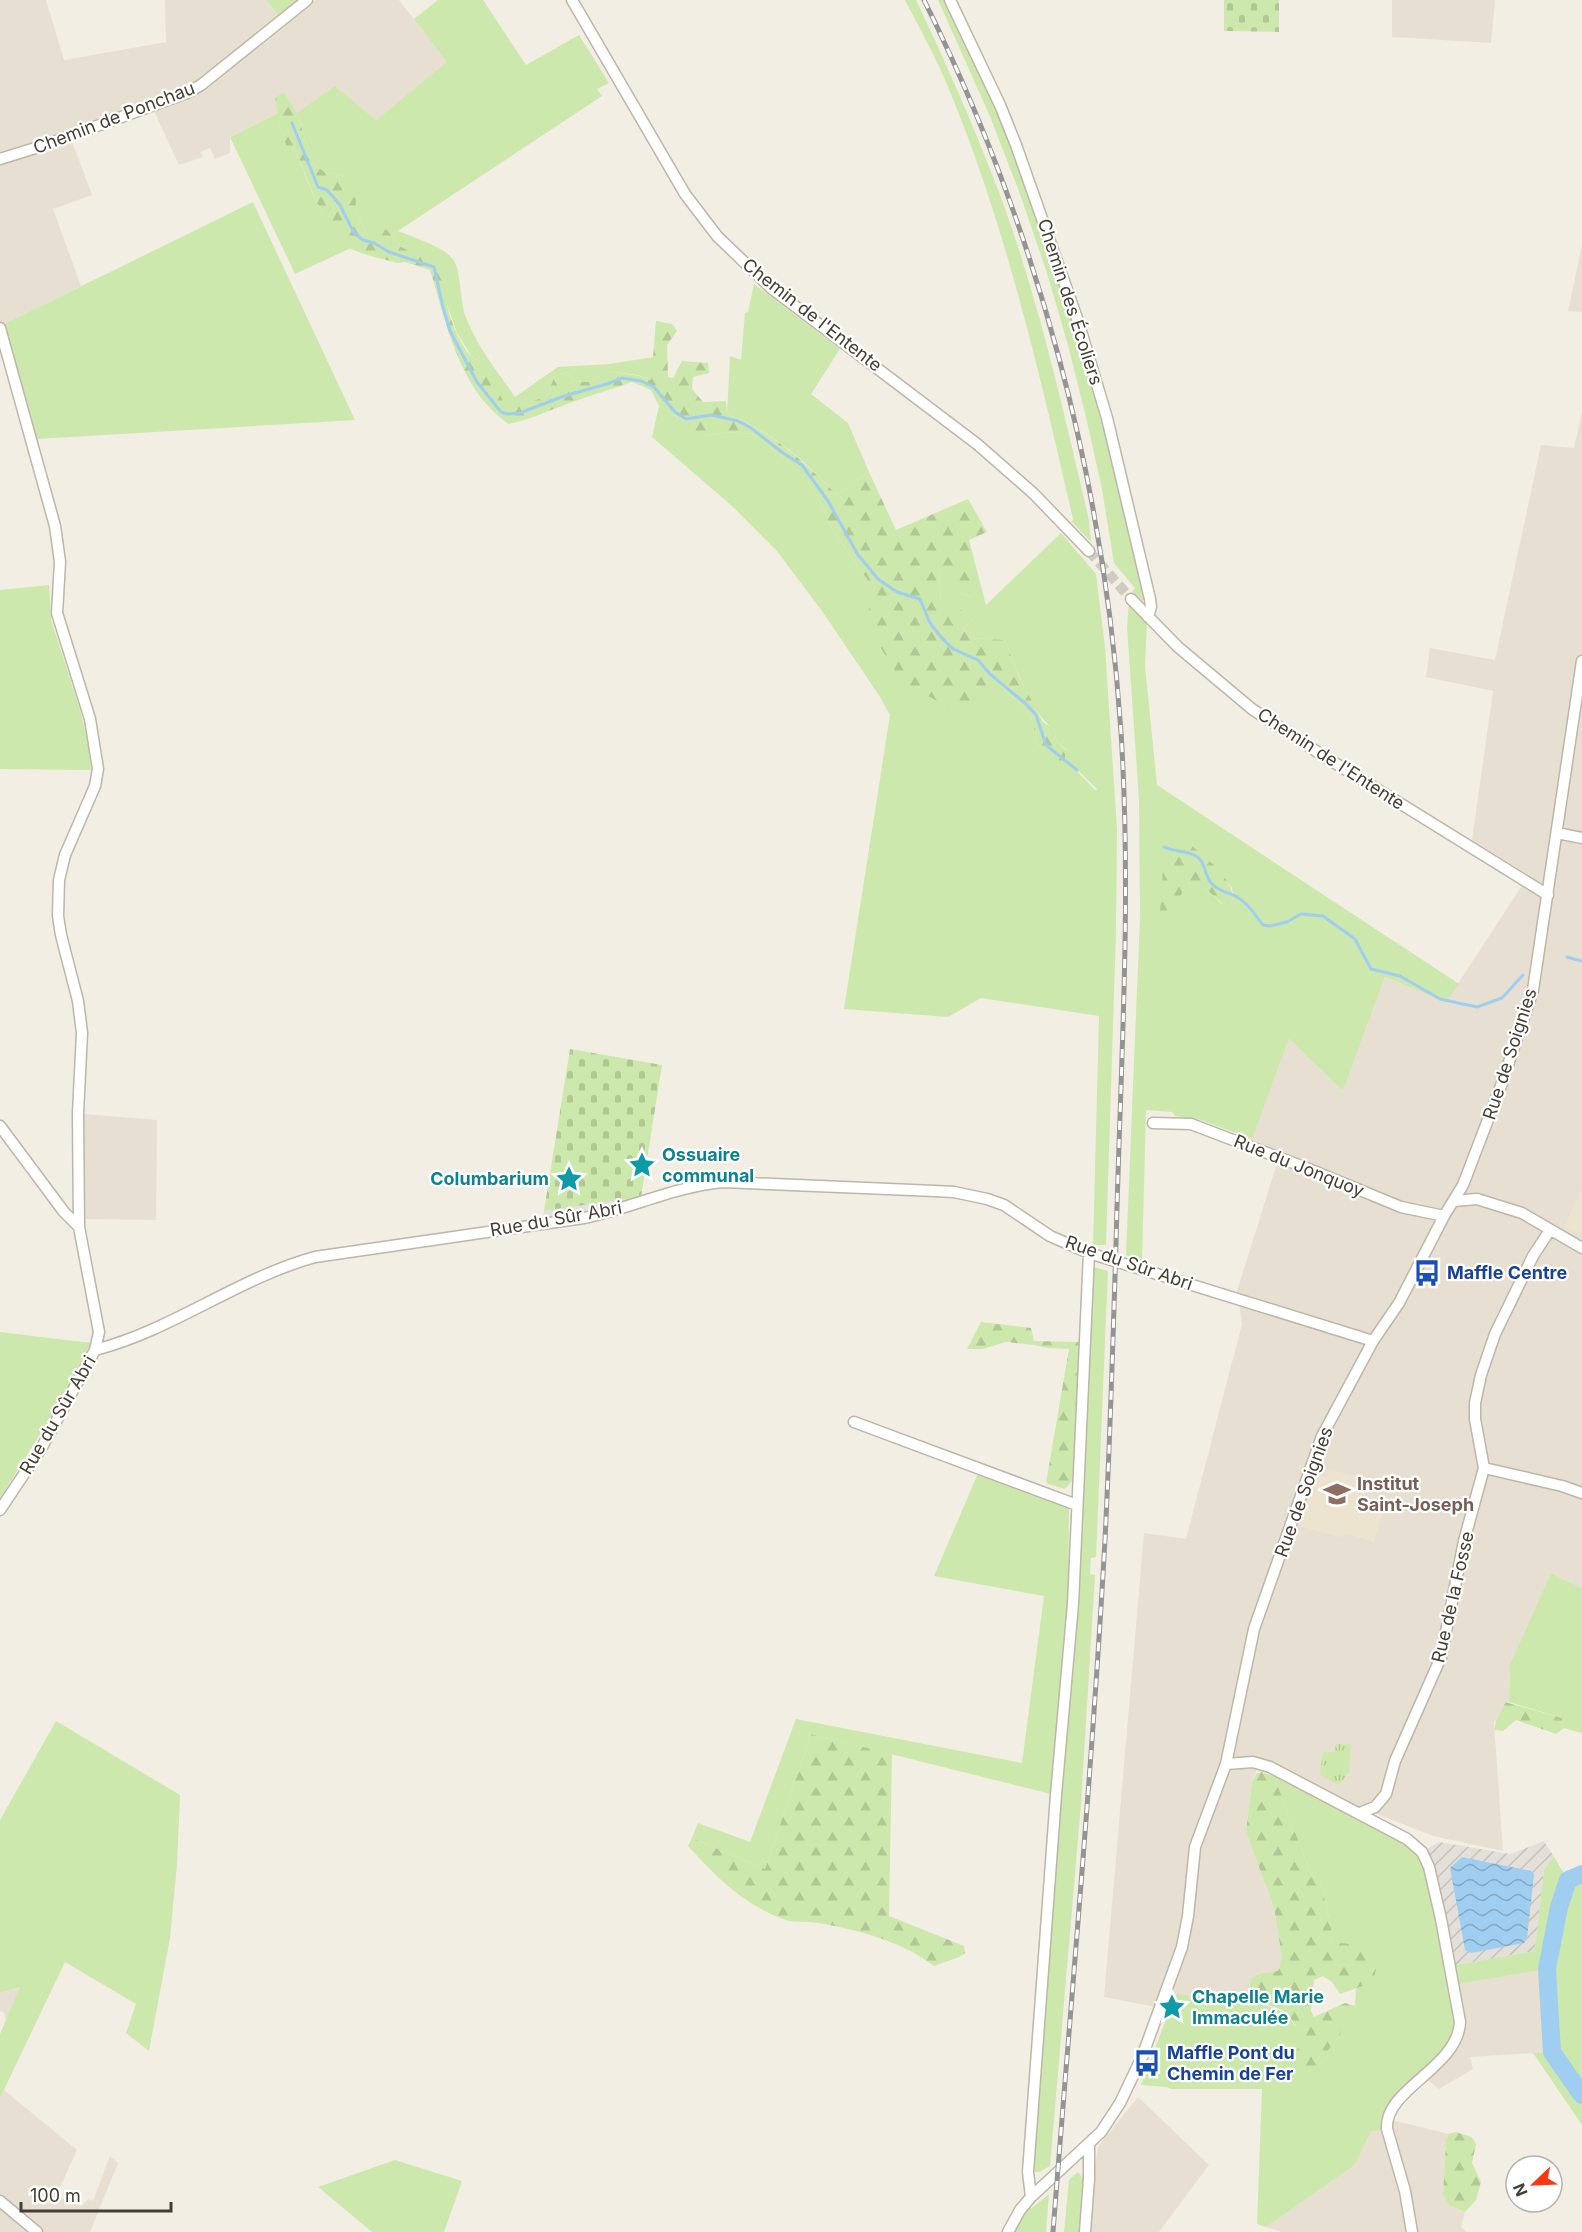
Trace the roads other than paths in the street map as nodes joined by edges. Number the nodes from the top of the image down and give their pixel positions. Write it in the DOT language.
graph roads {
  1 [pos="308,0"];
  2 [pos="572,0"];
  3 [pos="950,0"];
  4 [pos="0,159"];
  5 [pos="0,328"];
  6 [pos="1089,551"];
  7 [pos="1131,599"];
  8 [pos="1148,616"];
  9 [pos="1582,661"];
  10 [pos="1557,833"];
  11 [pos="1582,838"];
  12 [pos="1548,896"];
  13 [pos="1153,1123"];
  14 [pos="0,1126"];
  15 [pos="1463,1185"];
  16 [pos="1477,1199"];
  17 [pos="1454,1201"];
  18 [pos="1444,1216"];
  19 [pos="79,1227"];
  20 [pos="1550,1230"];
  21 [pos="1582,1248"];
  22 [pos="1089,1253"];
  23 [pos="1373,1341"];
  24 [pos="95,1350"];
  25 [pos="854,1422"];
  26 [pos="1484,1468"];
  27 [pos="1582,1493"];
  28 [pos="1077,1505"];
  29 [pos="0,1510"];
  30 [pos="1226,1764"];
  31 [pos="1360,1813"];
  32 [pos="1089,2144"];
  33 [pos="1031,2197"];
  34 [pos="0,2201"];
  35 [pos="37,2232"];
  36 [pos="1008,2232"];
  37 [pos="1085,2232"];
  38 [pos="1412,2232"];
  1 -- 4 [label="street, Chemin de Ponchau"];
  2 -- 6 [label="street, Chemin de l'Entente"];
  3 -- 8 [label="street, Chemin des Écoliers"];
  5 -- 19 [label="street"];
  7 -- 8 [label="street, Chemin de l'Entente"];
  8 -- 12 [label="street, Chemin de l'Entente"];
  9 -- 10 [label="street, Rue de Soignies"];
  10 -- 11 [label="street"];
  10 -- 12 [label="street, Rue de Soignies"];
  12 -- 15 [label="street, Rue de Soignies"];
  13 -- 18 [label="street, Rue du Jonquoy"];
  14 -- 19 [label="street"];
  15 -- 16 [label="street"];
  15 -- 17 [label="street, Rue de Soignies"];
  16 -- 17 [label="street"];
  16 -- 20 [label="street"];
  17 -- 18 [label="street, Rue de Soignies"];
  18 -- 23 [label="street, Rue de Soignies"];
  19 -- 24 [label="street"];
  20 -- 21 [label="street"];
  20 -- 26 [label="street, Rue de la Fosse"];
  22 -- 23 [label="street, Rue du Sûr Abri"];
  22 -- 24 [label="street, Rue du Sûr Abri"];
  22 -- 28 [label="street"];
  23 -- 30 [label="street, Rue de Soignies"];
  24 -- 29 [label="street, Rue du Sûr Abri"];
  25 -- 28 [label="street"];
  26 -- 27 [label="street"];
  26 -- 31 [label="street, Rue de la Fosse"];
  28 -- 33 [label="street"];
  30 -- 31 [label="street"];
  30 -- 32 [label="street, Rue de Soignies"];
  31 -- 38 [label="street"];
  32 -- 33 [label="street, Rue de Soignies"];
  32 -- 37 [label="street"];
  33 -- 36 [label="street, Rue de Soignies"];
  34 -- 35 [label="street"];
}
